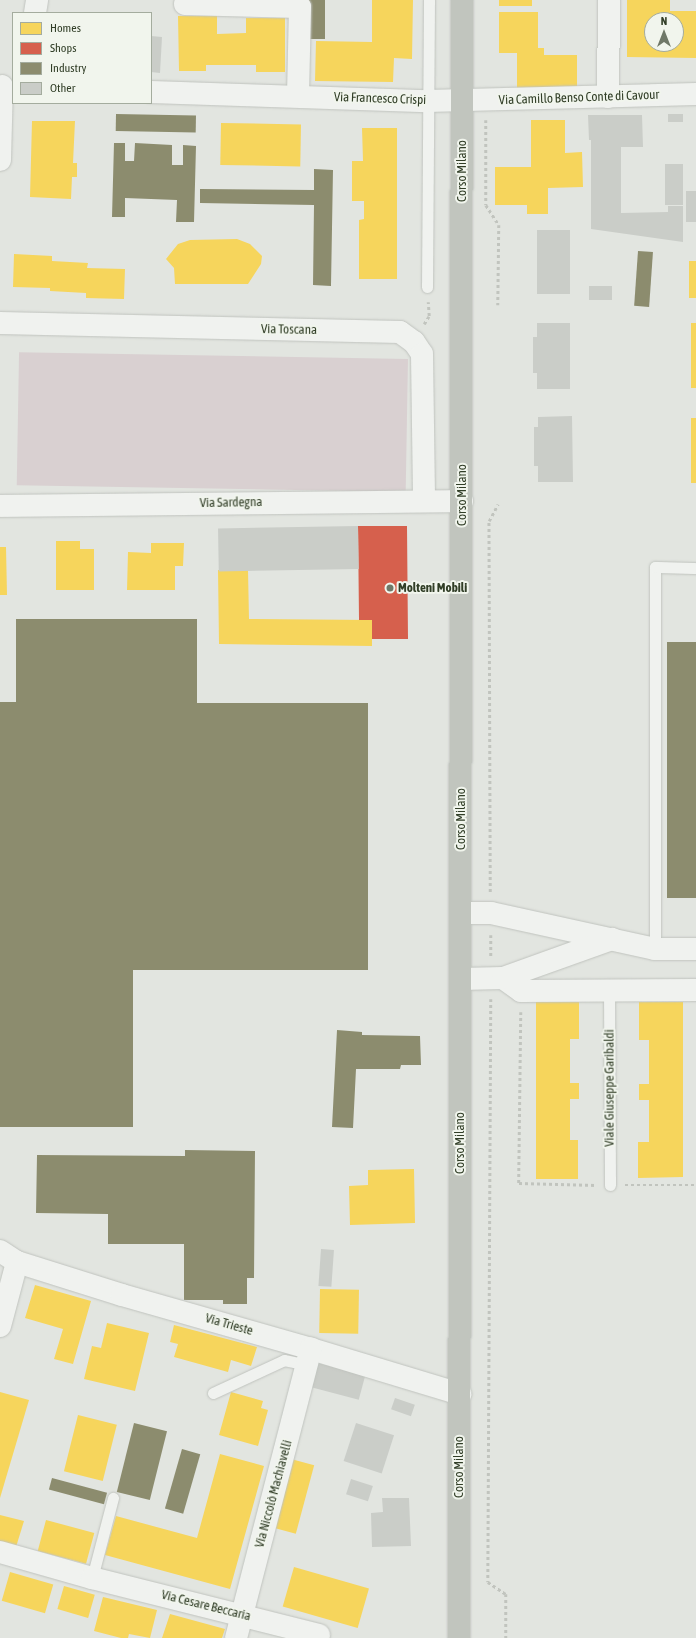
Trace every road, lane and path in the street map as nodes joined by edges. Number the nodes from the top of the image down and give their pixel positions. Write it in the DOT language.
graph roads {
  1 [pos="37,0"];
  2 [pos="428,0"];
  3 [pos="462,0"];
  4 [pos="609,0"];
  5 [pos="184,4"];
  6 [pos="300,4"];
  7 [pos="36,12"];
  8 [pos="5,86"];
  9 [pos="152,92"];
  10 [pos="696,94"];
  11 [pos="298,96"];
  12 [pos="608,97"];
  13 [pos="427,101"];
  14 [pos="462,101"];
  15 [pos="486,101"];
  16 [pos="0,160"];
  17 [pos="427,287"];
  18 [pos="498,305"];
  19 [pos="0,323"];
  20 [pos="414,342"];
  21 [pos="424,500"];
  22 [pos="462,501"];
  23 [pos="498,504"];
  24 [pos="0,506"];
  25 [pos="696,568"];
  26 [pos="461,913"];
  27 [pos="491,913"];
  28 [pos="612,939"];
  29 [pos="655,949"];
  30 [pos="696,949"];
  31 [pos="497,978"];
  32 [pos="461,979"];
  33 [pos="609,990"];
  34 [pos="696,990"];
  35 [pos="521,991"];
  36 [pos="610,1185"];
  37 [pos="696,1185"];
  38 [pos="9,1256"];
  39 [pos="0,1326"];
  40 [pos="309,1357"];
  41 [pos="213,1393"];
  42 [pos="460,1394"];
  43 [pos="113,1498"];
  44 [pos="0,1552"];
  45 [pos="92,1578"];
  46 [pos="242,1614"];
  47 [pos="319,1635"];
  48 [pos="236,1638"];
  49 [pos="459,1638"];
  50 [pos="506,1638"];
  1 -- 7 [label="street"];
  2 -- 13 [label="lane"];
  3 -- 14 [label="main road, Corso Milano"];
  4 -- 12 [label="street"];
  5 -- 6 [label="street"];
  6 -- 11 [label="street"];
  8 -- 16 [label="street"];
  9 -- 11 [label="street, Via Francesco Crispi"];
  10 -- 12 [label="street, Via Camillo Benso Conte di Cavour"];
  11 -- 13 [label="street, Via Francesco Crispi"];
  12 -- 15 [label="street, Via Camillo Benso Conte di Cavour"];
  13 -- 14 [label="street, Via Francesco Crispi"];
  13 -- 17 [label="lane"];
  14 -- 15 [label="street, Via Camillo Benso Conte di Cavour"];
  14 -- 22 [label="main road, Corso Milano"];
  15 -- 18 [label="path"];
  17 -- 20 [label="path"];
  19 -- 20 [label="street, Via Toscana"];
  20 -- 21 [label="street"];
  21 -- 22 [label="street, Via Sardegna"];
  21 -- 24 [label="street, Via Sardegna"];
  22 -- 26 [label="main road, Corso Milano"];
  23 -- 27 [label="path"];
  25 -- 29 [label="lane"];
  26 -- 27 [label="street"];
  26 -- 32 [label="main road, Corso Milano"];
  27 -- 28 [label="street"];
  27 -- 31 [label="path"];
  28 -- 29 [label="street"];
  28 -- 31 [label="street"];
  29 -- 30 [label="street"];
  31 -- 32 [label="street"];
  31 -- 35 [label="street"];
  31 -- 50 [label="path"];
  32 -- 42 [label="main road, Corso Milano"];
  33 -- 34 [label="street"];
  33 -- 35 [label="street"];
  33 -- 36 [label="lane, Viale Giuseppe Garibaldi"];
  35 -- 36 [label="path"];
  36 -- 37 [label="path"];
  38 -- 39 [label="street"];
  38 -- 40 [label="street, Via Trieste"];
  40 -- 41 [label="lane"];
  40 -- 42 [label="street, Via Trieste"];
  40 -- 46 [label="street, Via Niccolò Machiavelli"];
  42 -- 49 [label="main road, Corso Milano"];
  43 -- 45 [label="lane"];
  44 -- 45 [label="street, Via Cesare Beccaria"];
  45 -- 46 [label="street, Via Cesare Beccaria"];
  46 -- 47 [label="street, Via Cesare Beccaria"];
  46 -- 48 [label="street, Via Niccolò Machiavelli"];
}
